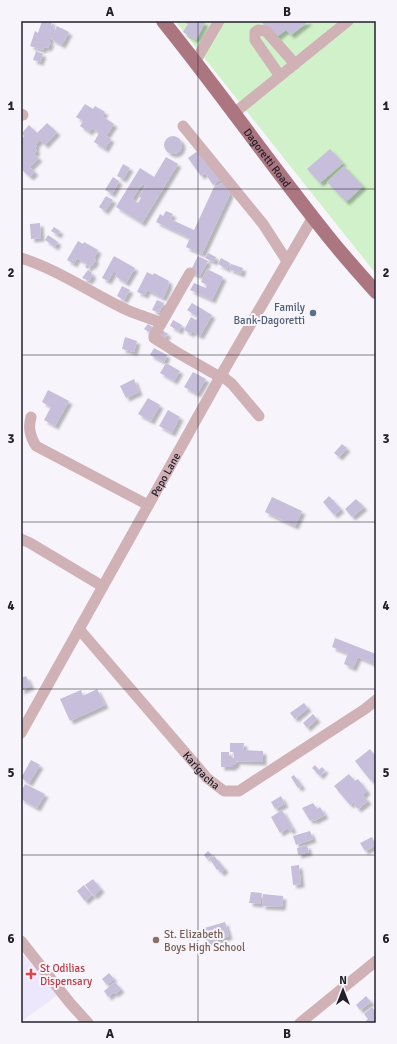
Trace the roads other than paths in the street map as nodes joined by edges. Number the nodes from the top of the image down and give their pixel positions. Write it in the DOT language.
graph roads {
  1 [pos="162,21"];
  2 [pos="219,21"];
  3 [pos="348,21"];
  4 [pos="195,62"];
  5 [pos="295,64"];
  6 [pos="280,76"];
  7 [pos="233,114"];
  8 [pos="183,126"];
  9 [pos="313,218"];
  10 [pos="21,258"];
  11 [pos="287,262"];
  12 [pos="190,273"];
  13 [pos="376,292"];
  14 [pos="161,323"];
  15 [pos="220,376"];
  16 [pos="259,416"];
  17 [pos="31,417"];
  18 [pos="148,505"];
  19 [pos="21,539"];
  20 [pos="102,586"];
  21 [pos="79,630"];
  22 [pos="376,700"];
  23 [pos="21,733"];
  24 [pos="21,941"];
  25 [pos="376,961"];
  26 [pos="88,1023"];
  27 [pos="300,1023"];
  1 -- 4 [label="main road, Dagoretti Road"];
  2 -- 4 [label="street"];
  3 -- 5 [label="street"];
  4 -- 7 [label="main road, Dagoretti Road"];
  5 -- 6 [label="street"];
  5 -- 6 [label="street"];
  6 -- 7 [label="street"];
  7 -- 9 [label="main road, Dagoretti Road"];
  8 -- 11 [label="street"];
  9 -- 11 [label="street, Pepo Lane"];
  9 -- 13 [label="main road, Dagoretti Road"];
  10 -- 14 [label="street"];
  11 -- 15 [label="street, Pepo Lane"];
  12 -- 14 [label="street"];
  14 -- 15 [label="street"];
  15 -- 16 [label="street"];
  15 -- 18 [label="street, Pepo Lane"];
  17 -- 18 [label="street"];
  18 -- 20 [label="street, Pepo Lane"];
  19 -- 20 [label="street"];
  20 -- 21 [label="street, Pepo Lane"];
  21 -- 22 [label="street, Karigacha"];
  21 -- 23 [label="street, Pepo Lane"];
  24 -- 26 [label="street"];
  25 -- 27 [label="street"];
}
